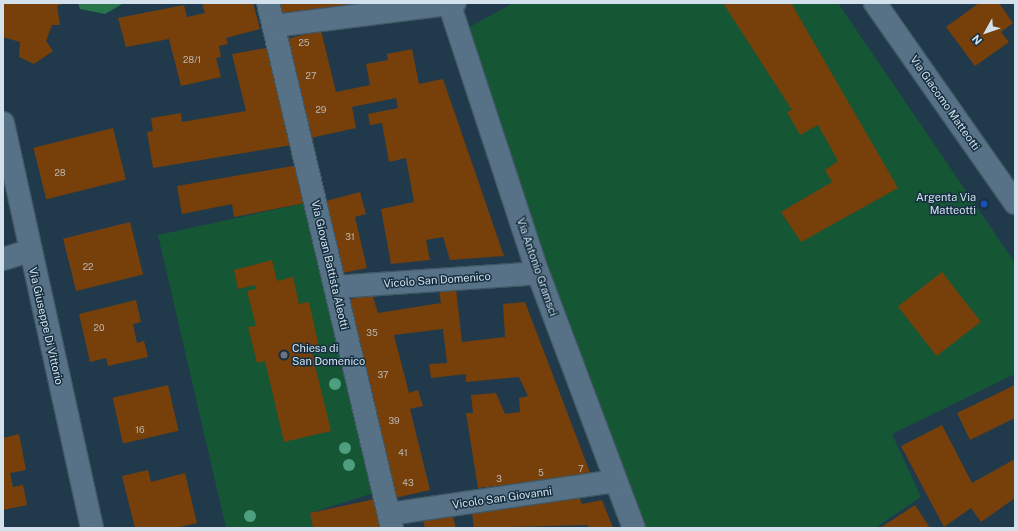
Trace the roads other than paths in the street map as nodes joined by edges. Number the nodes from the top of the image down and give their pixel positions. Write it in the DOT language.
graph roads {
  1 [pos="268,3"];
  2 [pos="875,3"];
  3 [pos="451,4"];
  4 [pos="274,26"];
  5 [pos="3,123"];
  6 [pos="1015,203"];
  7 [pos="29,251"];
  8 [pos="3,260"];
  9 [pos="538,273"];
  10 [pos="335,287"];
  11 [pos="616,481"];
  12 [pos="391,521"];
  13 [pos="92,528"];
  14 [pos="634,528"];
  1 -- 4 [label="street, Via Giovan Battista Aleotti"];
  2 -- 6 [label="street, Via Giacomo Matteotti"];
  3 -- 4 [label="street"];
  3 -- 9 [label="street, Via Antonio Gramsci"];
  4 -- 10 [label="street, Via Giovan Battista Aleotti"];
  5 -- 7 [label="street, Via Giuseppe Di Vittorio"];
  7 -- 8 [label="street"];
  7 -- 13 [label="street, Via Giuseppe Di Vittorio"];
  9 -- 10 [label="street, Vicolo San Domenico"];
  9 -- 11 [label="street, Via Antonio Gramsci"];
  10 -- 12 [label="street, Via Giovan Battista Aleotti"];
  11 -- 12 [label="street, Vicolo San Giovanni"];
  11 -- 14 [label="street, Via Antonio Gramsci"];
}
